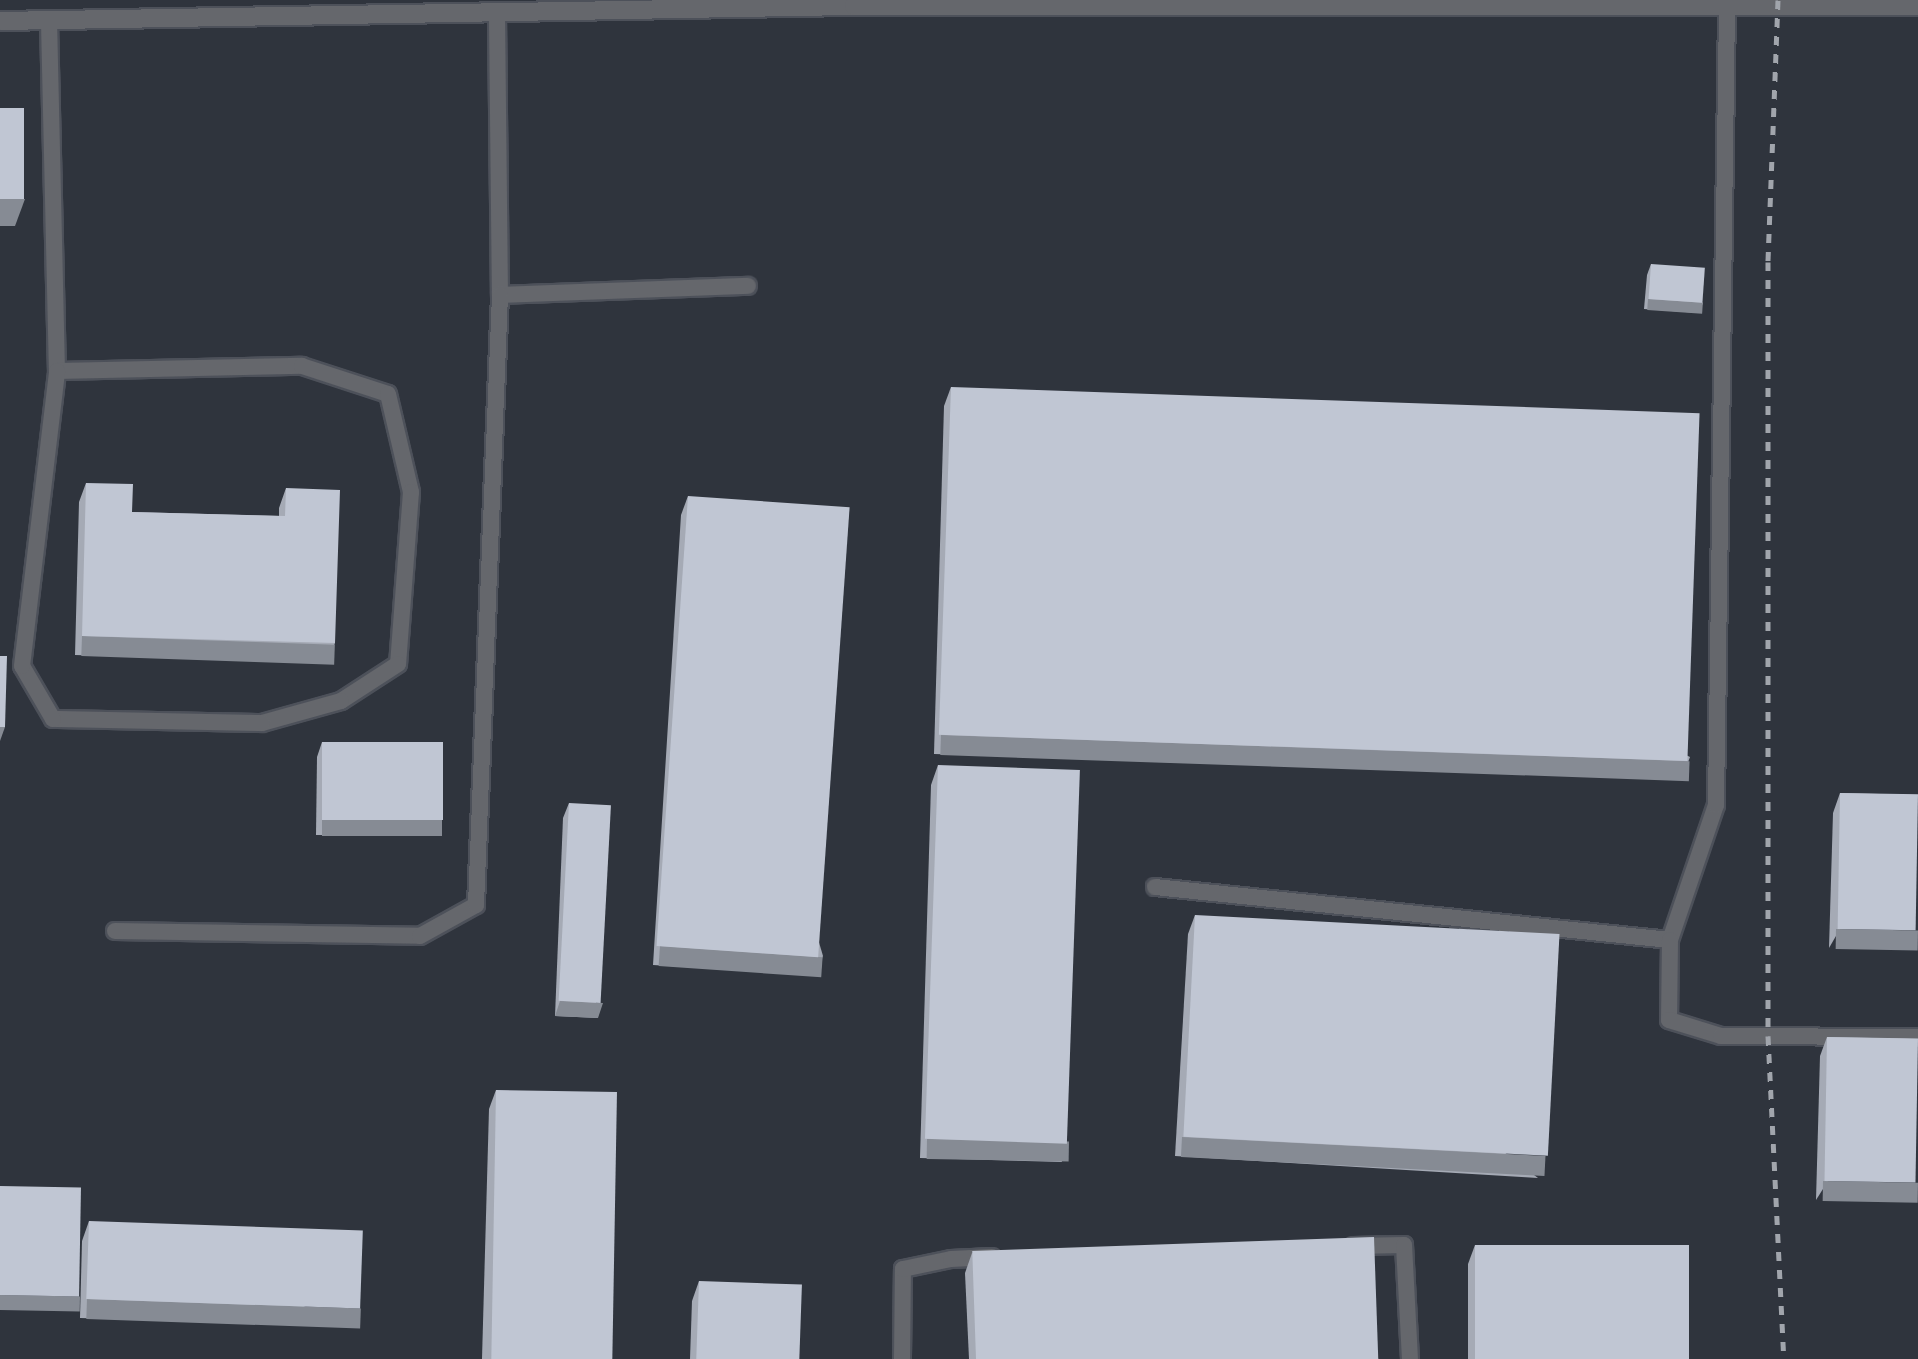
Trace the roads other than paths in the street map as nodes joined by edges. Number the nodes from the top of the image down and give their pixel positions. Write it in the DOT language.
graph roads {
  1 [pos="854,3"];
  2 [pos="1816,3"];
  3 [pos="1918,6"];
  4 [pos="1727,7"];
  5 [pos="497,15"];
  6 [pos="0,21"];
  7 [pos="49,21"];
  8 [pos="748,286"];
  9 [pos="500,295"];
  10 [pos="57,370"];
  11 [pos="1155,887"];
  12 [pos="115,931"];
  13 [pos="1670,940"];
  14 [pos="1918,1037"];
  15 [pos="1335,1247"];
  16 [pos="1006,1257"];
  17 [pos="902,1359"];
  18 [pos="1410,1359"];
  1 -- 4 [label="street"];
  1 -- 5 [label="street"];
  2 -- 3 [label="street"];
  2 -- 4 [label="street"];
  4 -- 13 [label="lane"];
  5 -- 7 [label="street"];
  5 -- 9 [label="lane"];
  6 -- 7 [label="street"];
  7 -- 10 [label="lane"];
  8 -- 9 [label="lane"];
  9 -- 12 [label="lane"];
  10 -- 10 [label="lane"];
  11 -- 13 [label="lane"];
  13 -- 14 [label="lane"];
  15 -- 18 [label="lane"];
  16 -- 17 [label="lane"];
}
